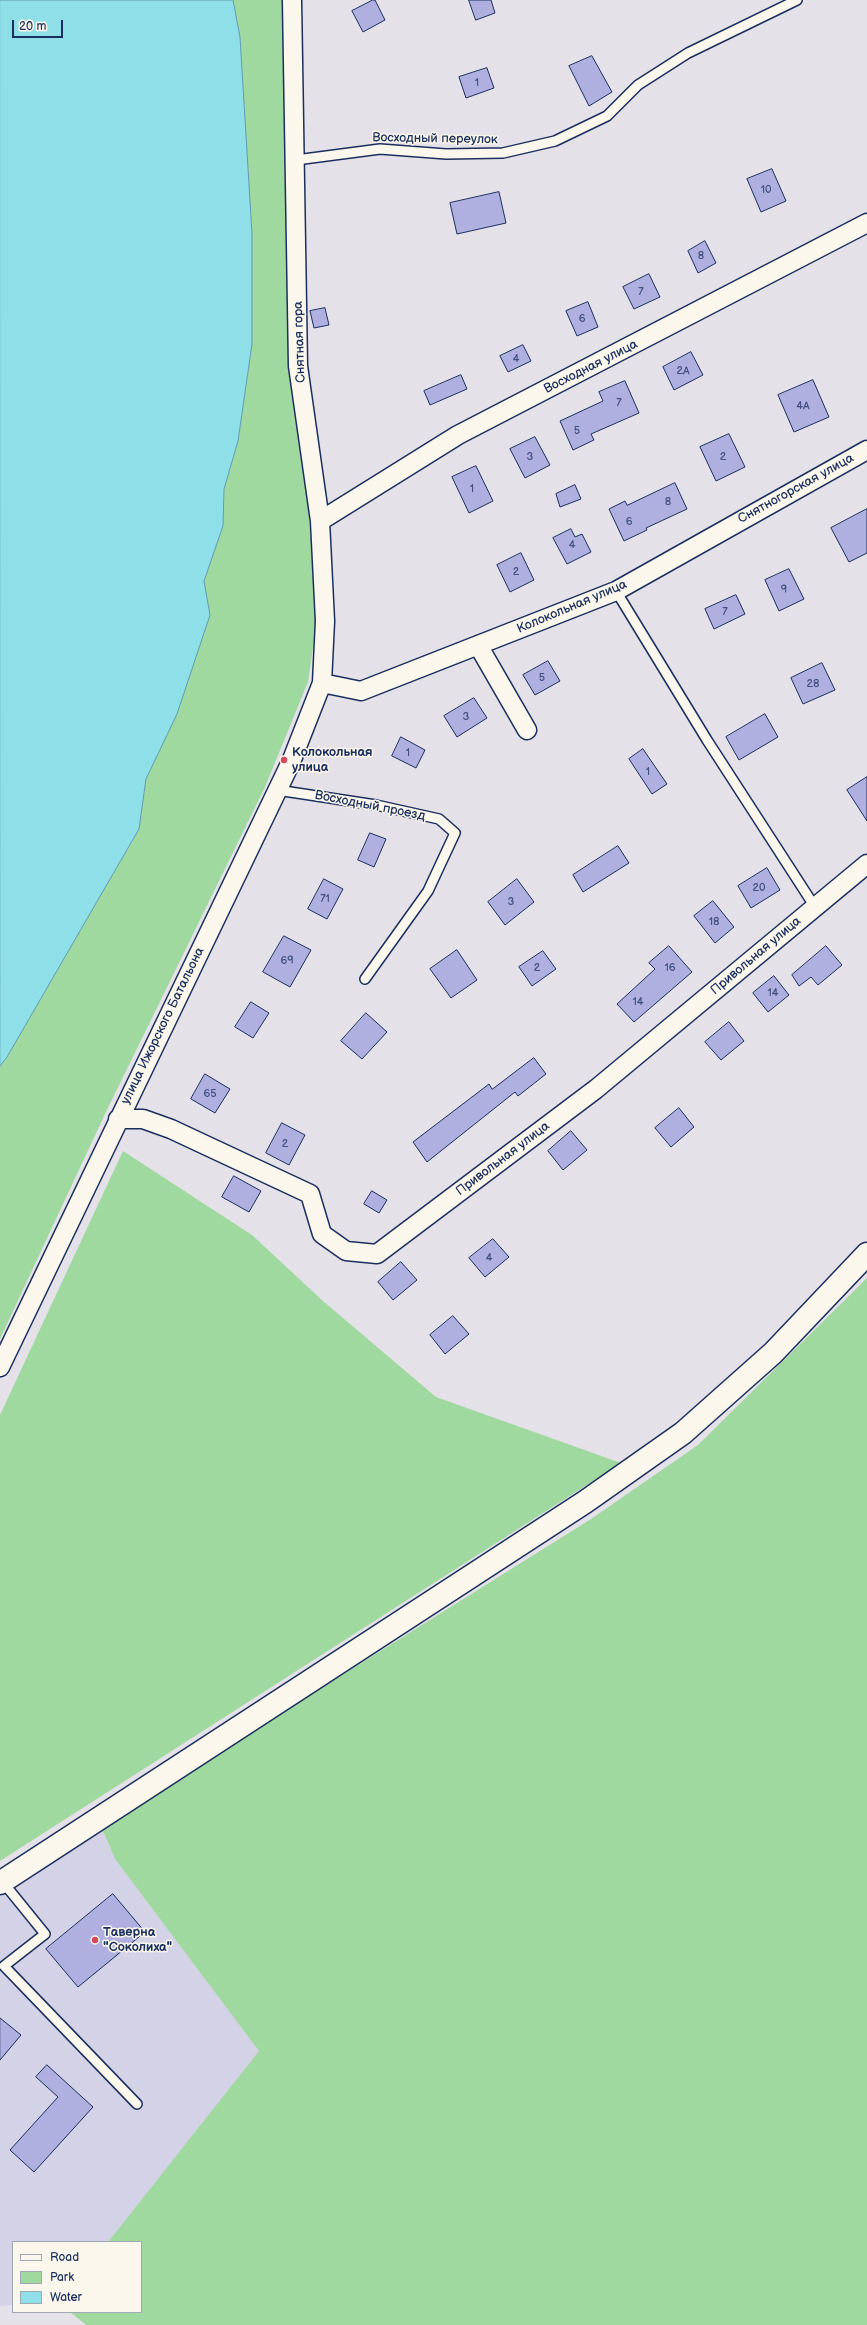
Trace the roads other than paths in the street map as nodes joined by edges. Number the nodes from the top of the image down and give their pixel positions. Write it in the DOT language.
graph roads {
  1 [pos="292,0"];
  2 [pos="797,0"];
  3 [pos="296,160"];
  4 [pos="867,223"];
  5 [pos="867,450"];
  6 [pos="320,521"];
  7 [pos="725,528"];
  8 [pos="616,591"];
  9 [pos="478,645"];
  10 [pos="322,683"];
  11 [pos="528,730"];
  12 [pos="277,790"];
  13 [pos="867,864"];
  14 [pos="815,907"];
  15 [pos="365,979"];
  16 [pos="118,1119"];
  17 [pos="867,1254"];
  18 [pos="0,1367"];
  19 [pos="1,1882"];
  20 [pos="137,2104"];
  1 -- 3 [label="street, Снятная гора"];
  2 -- 3 [label="lane, Восходный переулок"];
  3 -- 6 [label="street, Снятная гора"];
  4 -- 6 [label="street, Восходная улица"];
  5 -- 7 [label="street, Снятногорская улица"];
  6 -- 10 [label="street, Снятная гора"];
  7 -- 8 [label="street, Колокольная улица"];
  8 -- 9 [label="street, Колокольная улица"];
  8 -- 14 [label="lane"];
  9 -- 10 [label="street, Колокольная улица"];
  9 -- 11 [label="street"];
  10 -- 12 [label="street, улица Ижорского Батальона"];
  12 -- 15 [label="lane, Восходный проезд"];
  12 -- 16 [label="street, улица Ижорского Батальона"];
  13 -- 14 [label="street, Привольная улица"];
  14 -- 16 [label="street, Привольная улица"];
  16 -- 18 [label="street, улица Ижорского Батальона"];
  17 -- 19 [label="street"];
  19 -- 20 [label="lane"];
}
